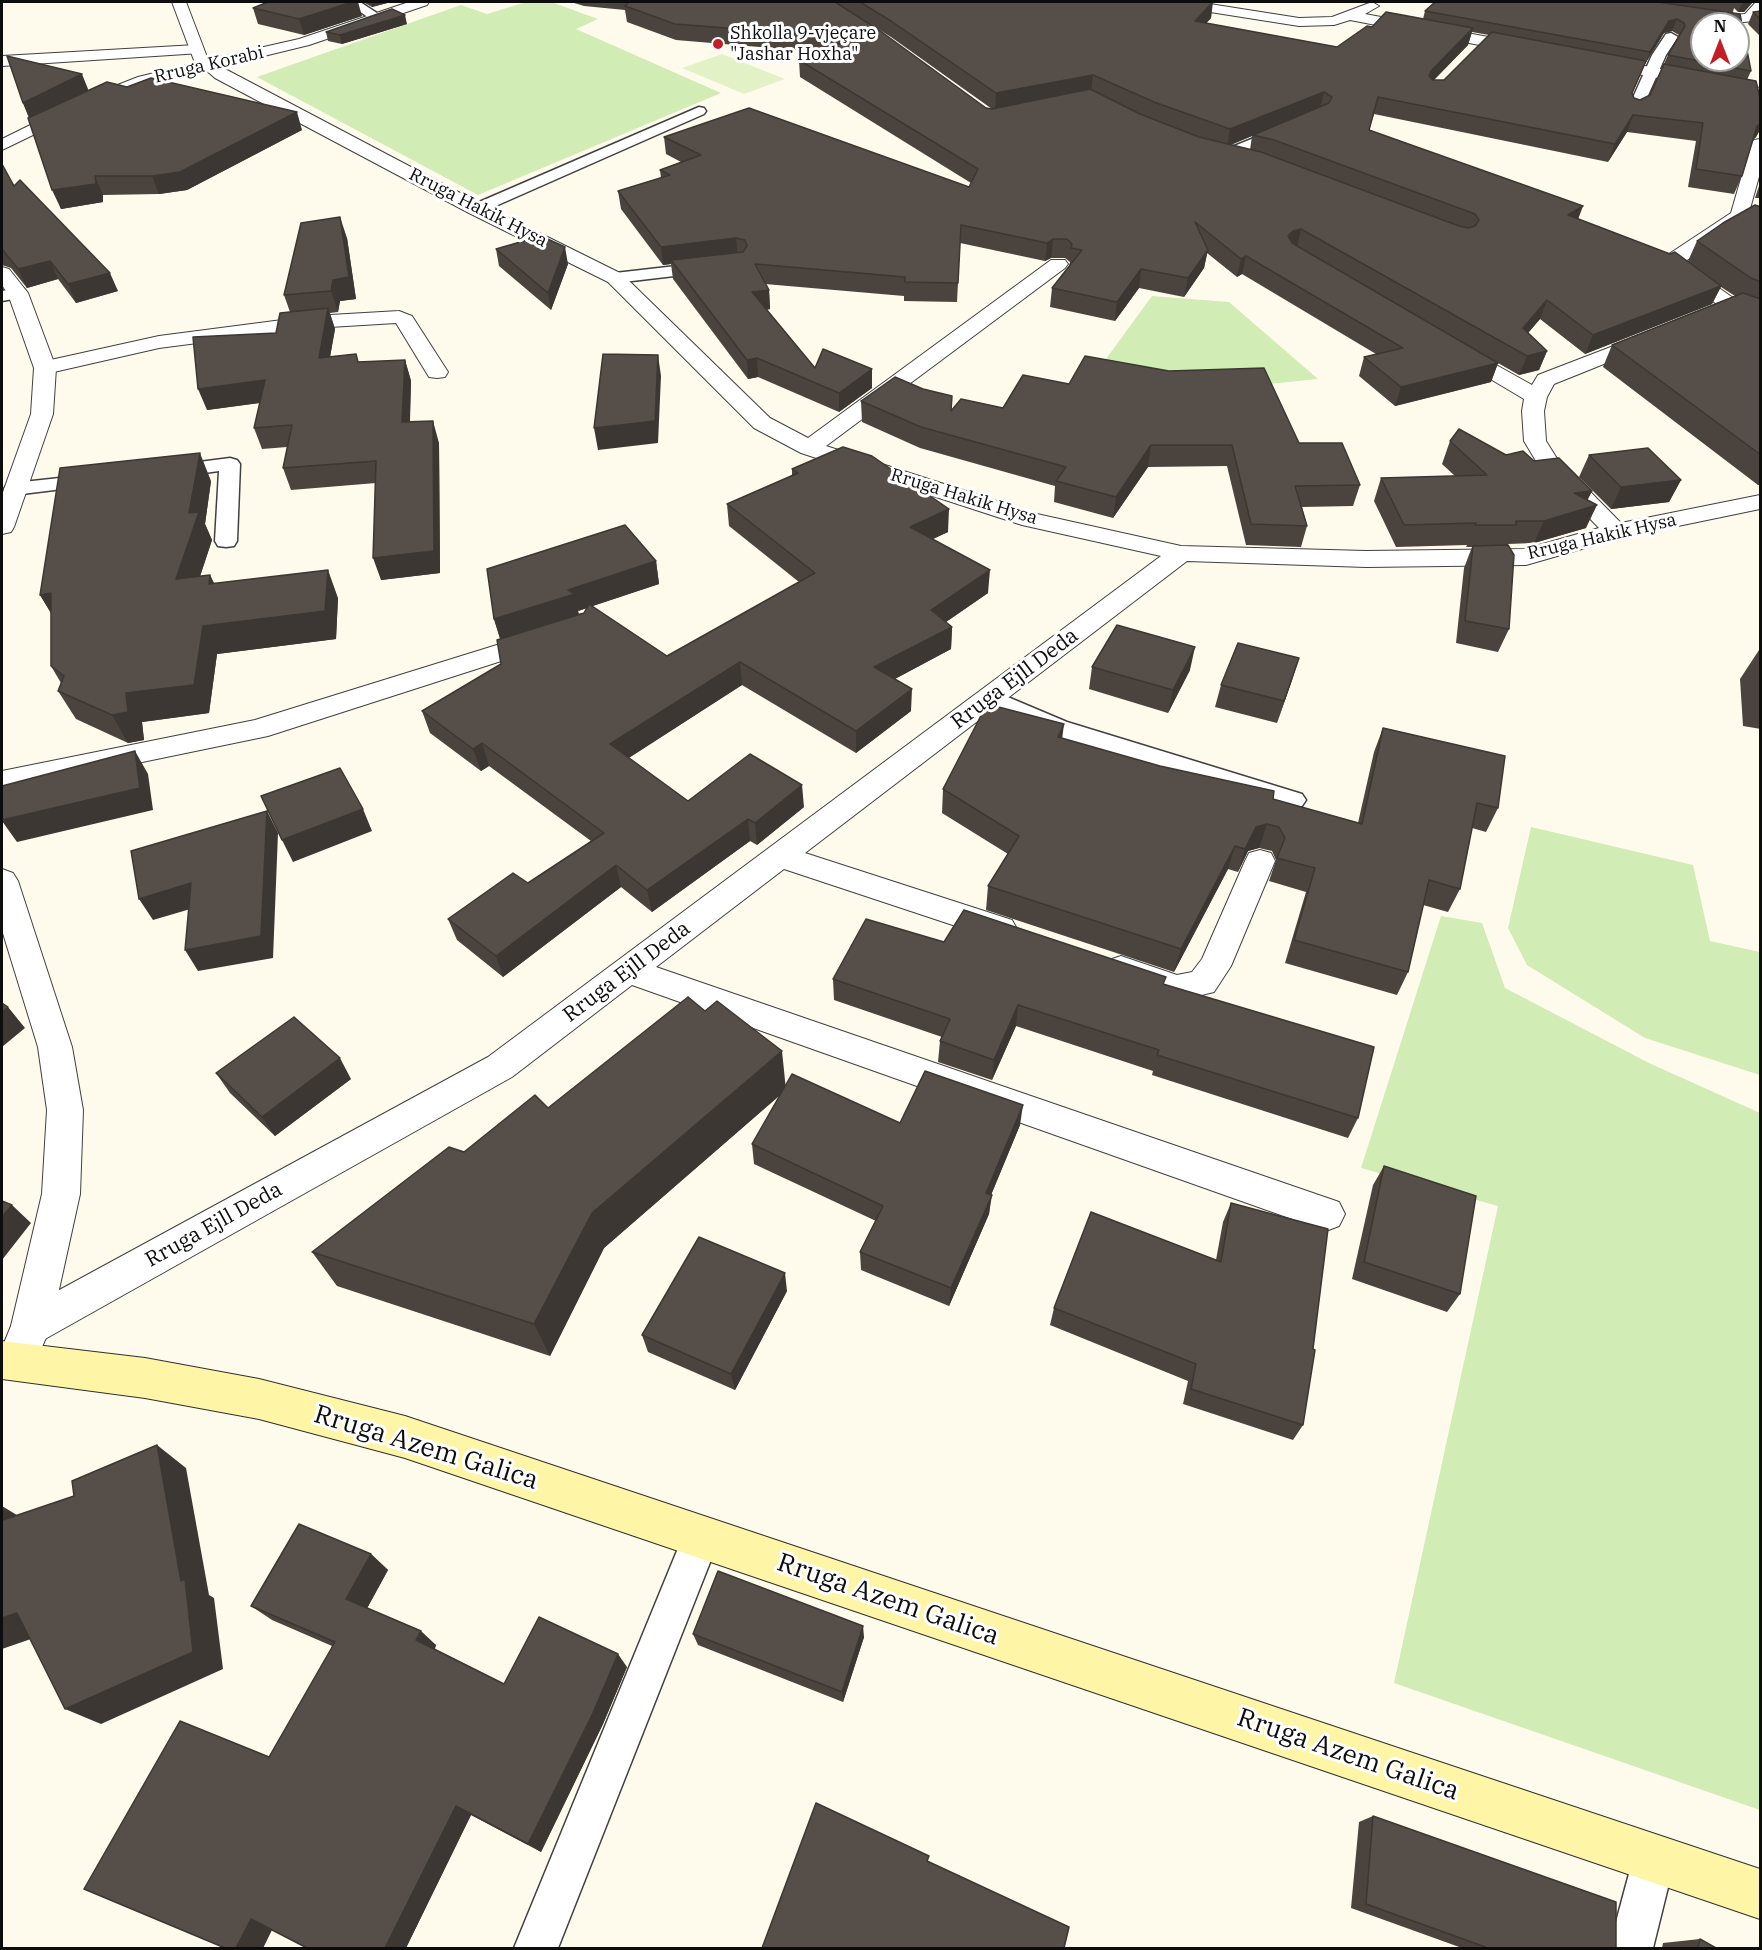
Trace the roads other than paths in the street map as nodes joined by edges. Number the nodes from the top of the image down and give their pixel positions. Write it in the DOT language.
graph roads {
  1 [pos="179,2"];
  2 [pos="352,2"];
  3 [pos="422,2"];
  4 [pos="1172,2"];
  5 [pos="1382,2"];
  6 [pos="1622,2"];
  7 [pos="1761,6"];
  8 [pos="377,16"];
  9 [pos="1351,16"];
  10 [pos="1671,37"];
  11 [pos="1484,40"];
  12 [pos="1540,51"];
  13 [pos="1470,55"];
  14 [pos="202,58"];
  15 [pos="1584,60"];
  16 [pos="2,61"];
  17 [pos="1651,73"];
  18 [pos="1761,93"];
  19 [pos="699,111"];
  20 [pos="1634,111"];
  21 [pos="1299,123"];
  22 [pos="3,143"];
  23 [pos="1761,144"];
  24 [pos="1219,152"];
  25 [pos="1255,162"];
  26 [pos="476,208"];
  27 [pos="1058,264"];
  28 [pos="727,266"];
  29 [pos="2,273"];
  30 [pos="615,278"];
  31 [pos="10,294"];
  32 [pos="1732,306"];
  33 [pos="1710,315"];
  34 [pos="1761,318"];
  35 [pos="1666,332"];
  36 [pos="1436,338"];
  37 [pos="45,368"];
  38 [pos="437,372"];
  39 [pos="1536,397"];
  40 [pos="809,448"];
  41 [pos="151,474"];
  42 [pos="117,477"];
  43 [pos="8,500"];
  44 [pos="1761,502"];
  45 [pos="2,527"];
  46 [pos="1616,531"];
  47 [pos="226,541"];
  48 [pos="1181,553"];
  49 [pos="567,631"];
  50 [pos="991,698"];
  51 [pos="2,781"];
  52 [pos="1293,800"];
  53 [pos="781,857"];
  54 [pos="1260,861"];
  55 [pos="2,881"];
  56 [pos="1030,939"];
  57 [pos="1098,962"];
  58 [pos="630,971"];
  59 [pos="1326,1214"];
  60 [pos="16,1349"];
  61 [pos="701,1537"];
  62 [pos="1654,1859"];
  63 [pos="1761,1894"];
  64 [pos="536,1948"];
  65 [pos="1631,1948"];
  1 -- 14 [label="street"];
  2 -- 8 [label="lane"];
  3 -- 8 [label="street, Rruga Korabi"];
  4 -- 9 [label="street"];
  5 -- 9 [label="street"];
  6 -- 7 [label="street"];
  8 -- 14 [label="street, Rruga Korabi"];
  9 -- 11 [label="street"];
  10 -- 17 [label="lane"];
  11 -- 12 [label="street"];
  11 -- 13 [label="lane"];
  14 -- 16 [label="street"];
  14 -- 22 [label="street, Rruga Korabi"];
  14 -- 26 [label="street, Rruga Hakik Hysa"];
  15 -- 17 [label="street"];
  17 -- 18 [label="street"];
  17 -- 20 [label="lane"];
  19 -- 26 [label="lane"];
  21 -- 24 [label="lane"];
  23 -- 32 [label="street"];
  24 -- 25 [label="street"];
  26 -- 30 [label="street, Rruga Hakik Hysa"];
  27 -- 40 [label="street"];
  28 -- 30 [label="lane"];
  29 -- 31 [label="street"];
  30 -- 40 [label="street, Rruga Hakik Hysa"];
  31 -- 37 [label="street"];
  32 -- 33 [label="street"];
  32 -- 34 [label="street"];
  35 -- 39 [label="street"];
  36 -- 39 [label="street"];
  37 -- 38 [label="street"];
  37 -- 43 [label="street"];
  39 -- 46 [label="street"];
  40 -- 48 [label="street, Rruga Hakik Hysa"];
  41 -- 47 [label="lane"];
  42 -- 43 [label="lane"];
  43 -- 45 [label="street"];
  44 -- 46 [label="street, Rruga Hakik Hysa"];
  46 -- 48 [label="street, Rruga Hakik Hysa"];
  48 -- 50 [label="street, Rruga Ejll Deda"];
  49 -- 51 [label="street"];
  50 -- 52 [label="lane"];
  50 -- 53 [label="street, Rruga Ejll Deda"];
  53 -- 56 [label="street"];
  53 -- 58 [label="street, Rruga Ejll Deda"];
  54 -- 57 [label="street"];
  55 -- 60 [label="street"];
  58 -- 59 [label="street"];
  58 -- 60 [label="street, Rruga Ejll Deda"];
  60 -- 61 [label="main road, Rruga Azem Galica"];
  61 -- 62 [label="main road, Rruga Azem Galica"];
  61 -- 64 [label="lane"];
  62 -- 63 [label="main road, Rruga Azem Galica"];
  62 -- 65 [label="lane"];
}
